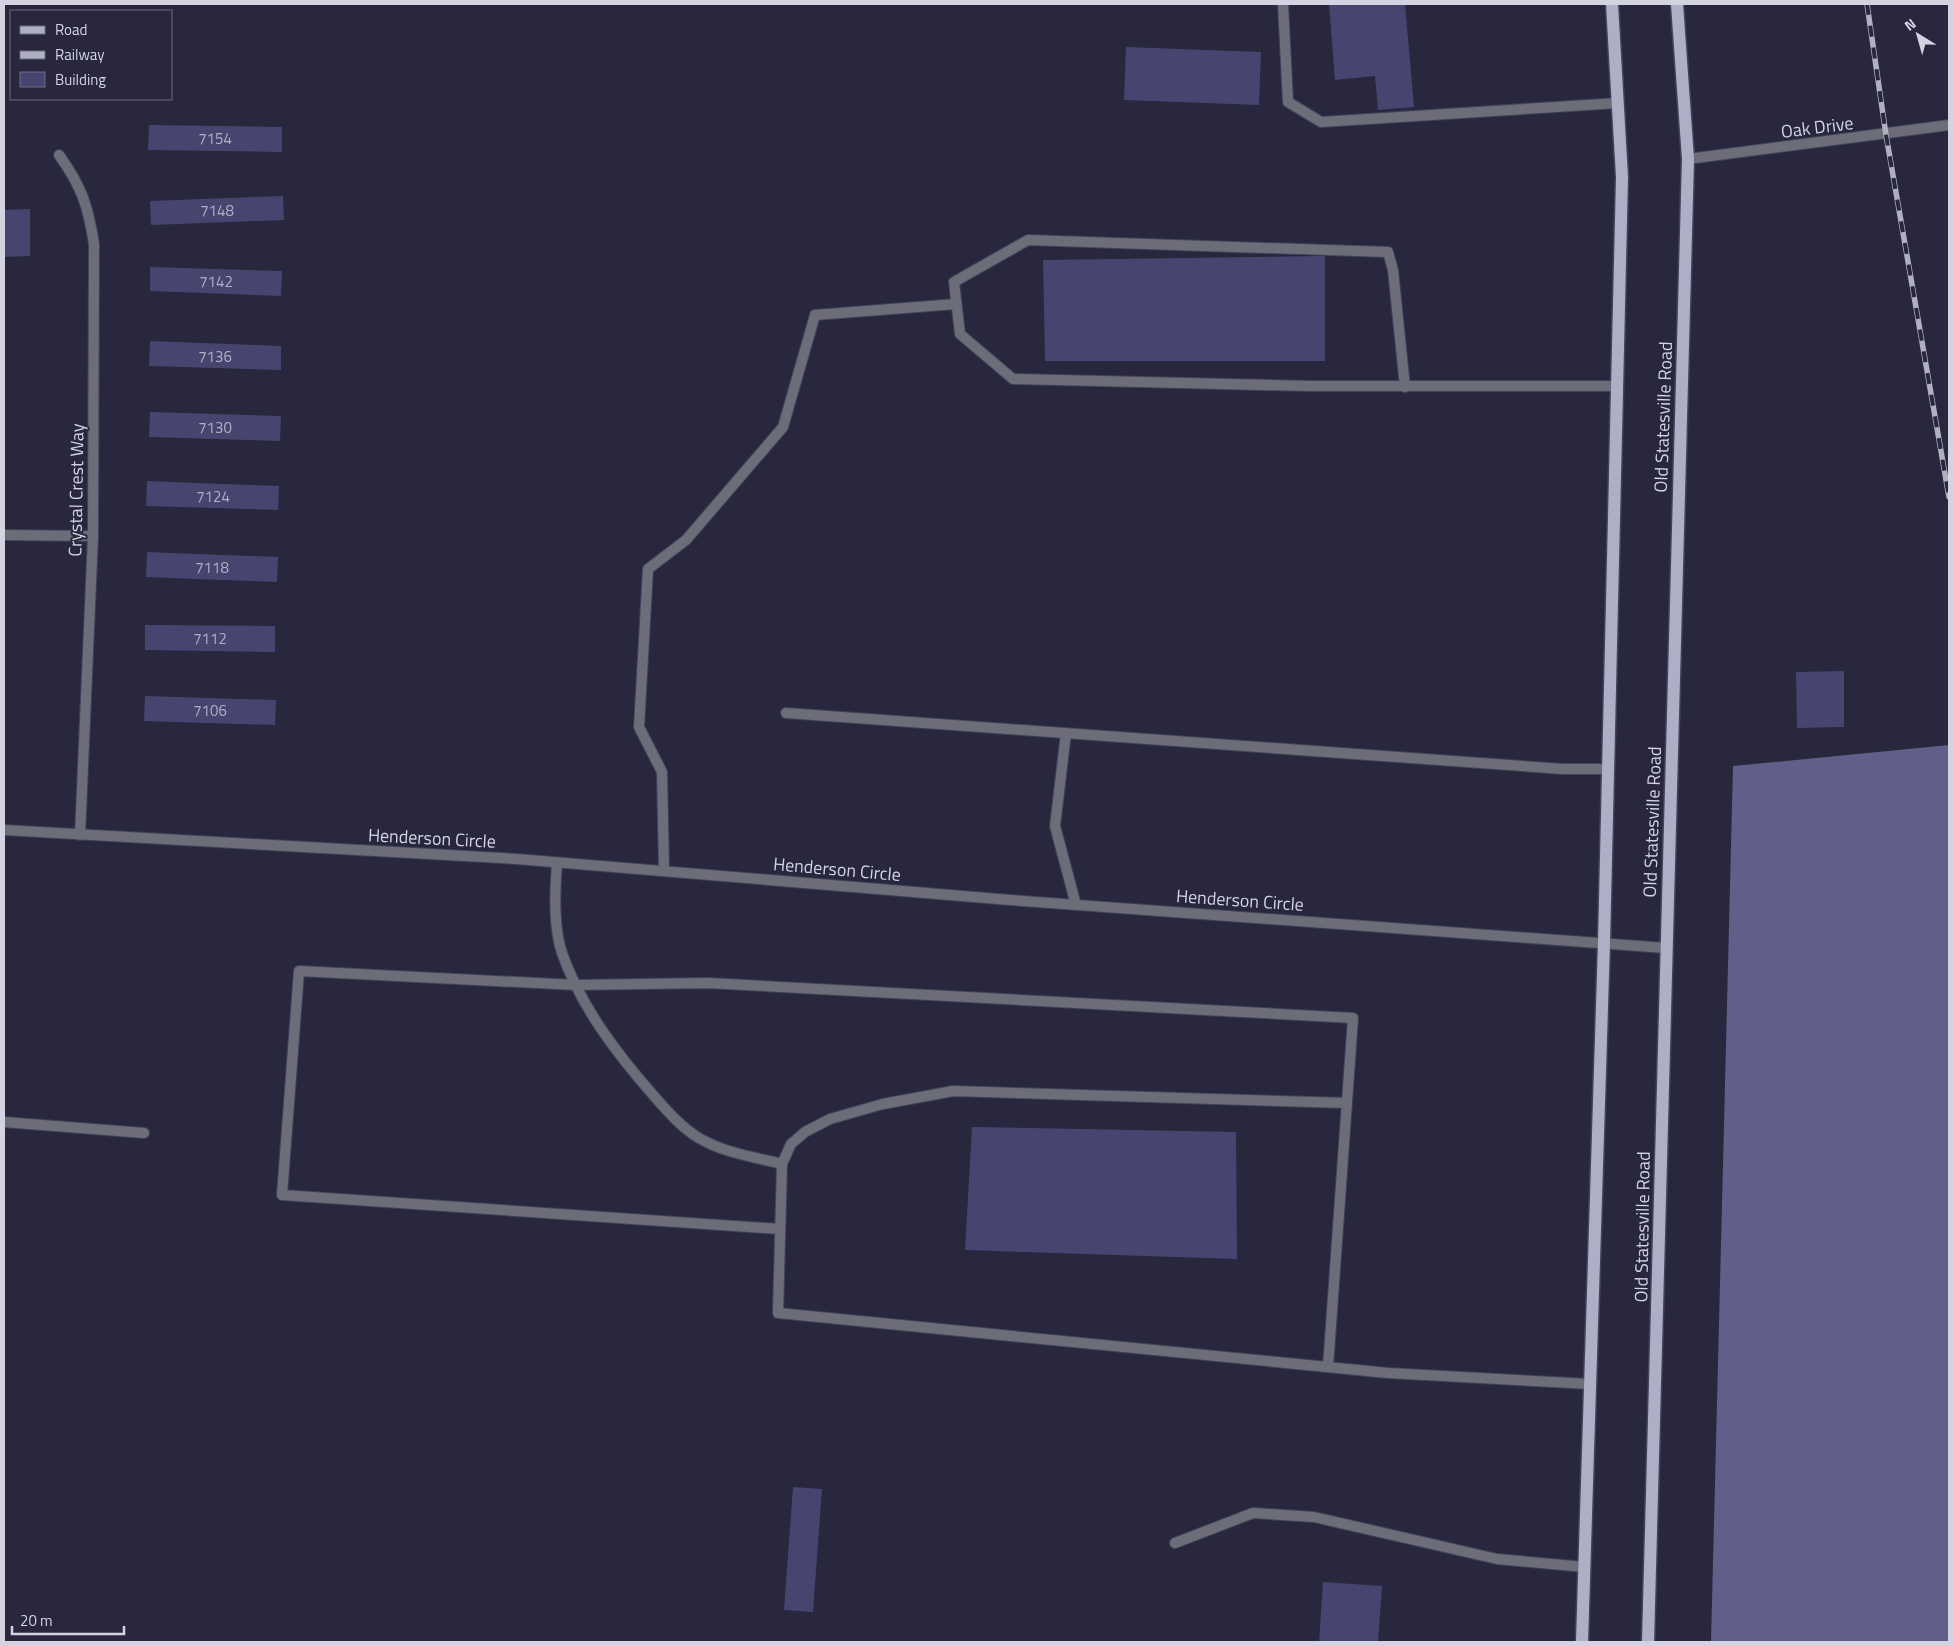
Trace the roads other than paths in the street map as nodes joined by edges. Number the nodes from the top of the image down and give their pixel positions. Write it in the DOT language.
graph roads {
  1 [pos="1283,4"];
  2 [pos="1612,4"];
  3 [pos="1677,4"];
  4 [pos="1618,103"];
  5 [pos="1949,125"];
  6 [pos="59,155"];
  7 [pos="1688,159"];
  8 [pos="956,304"];
  9 [pos="1618,386"];
  10 [pos="1405,387"];
  11 [pos="4,535"];
  12 [pos="93,536"];
  13 [pos="786,713"];
  14 [pos="1066,733"];
  15 [pos="1608,769"];
  16 [pos="4,830"];
  17 [pos="80,835"];
  18 [pos="557,863"];
  19 [pos="664,870"];
  20 [pos="1076,905"];
  21 [pos="1604,943"];
  22 [pos="1666,948"];
  23 [pos="576,985"];
  24 [pos="1347,1103"];
  25 [pos="4,1122"];
  26 [pos="144,1133"];
  27 [pos="782,1164"];
  28 [pos="780,1229"];
  29 [pos="1328,1367"];
  30 [pos="1590,1384"];
  31 [pos="1175,1543"];
  32 [pos="1585,1567"];
  33 [pos="1582,1642"];
  34 [pos="1648,1642"];
  1 -- 4 [label="street"];
  2 -- 4 [label="main road"];
  3 -- 7 [label="main road, Old Statesville Road"];
  4 -- 9 [label="main road"];
  5 -- 7 [label="street, Oak Drive"];
  6 -- 12 [label="street, Crystal Crest Way"];
  7 -- 22 [label="main road, Old Statesville Road"];
  8 -- 10 [label="street"];
  8 -- 10 [label="street"];
  8 -- 19 [label="street"];
  9 -- 10 [label="street"];
  9 -- 15 [label="main road"];
  11 -- 12 [label="street"];
  12 -- 17 [label="street, Crystal Crest Way"];
  13 -- 14 [label="street"];
  14 -- 15 [label="street"];
  14 -- 20 [label="street"];
  15 -- 21 [label="main road"];
  16 -- 17 [label="street, Henderson Circle"];
  17 -- 18 [label="street, Henderson Circle"];
  18 -- 19 [label="street, Henderson Circle"];
  18 -- 23 [label="street"];
  19 -- 20 [label="street, Henderson Circle"];
  20 -- 21 [label="street, Henderson Circle"];
  21 -- 22 [label="street, Henderson Circle"];
  21 -- 30 [label="main road"];
  22 -- 34 [label="main road, Old Statesville Road"];
  23 -- 24 [label="street"];
  23 -- 27 [label="street"];
  23 -- 28 [label="street"];
  24 -- 27 [label="street"];
  24 -- 29 [label="street"];
  25 -- 26 [label="street"];
  27 -- 28 [label="street"];
  28 -- 29 [label="street"];
  29 -- 30 [label="street"];
  30 -- 32 [label="main road"];
  31 -- 32 [label="street"];
  32 -- 33 [label="main road"];
}
